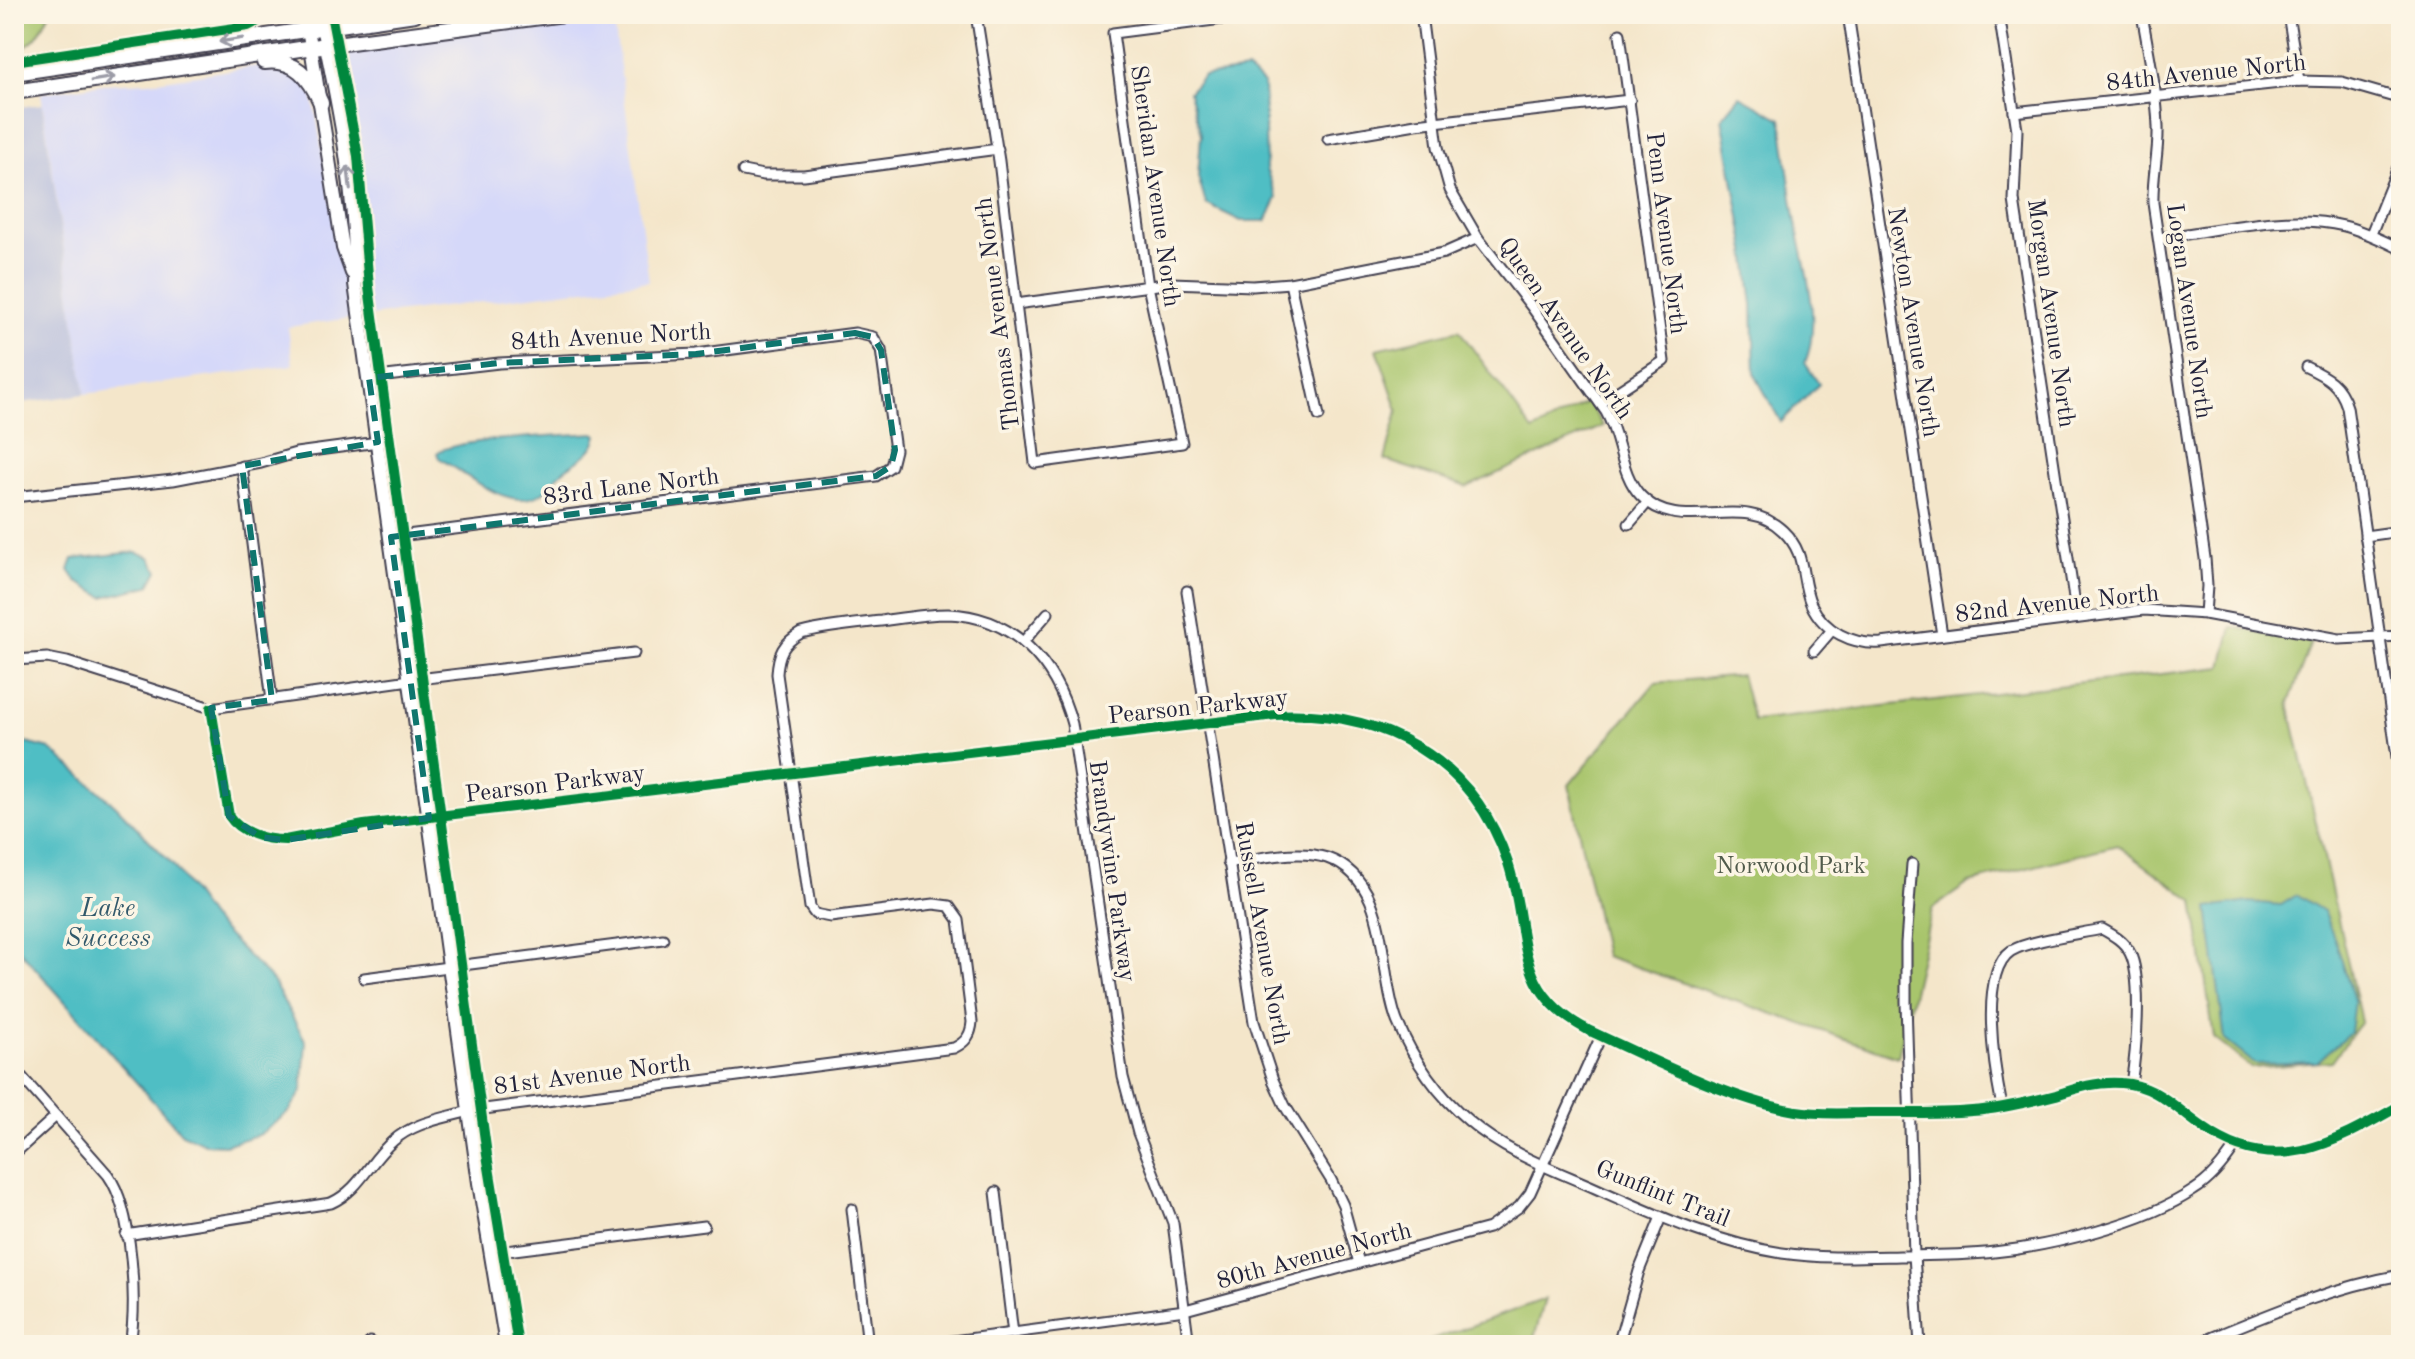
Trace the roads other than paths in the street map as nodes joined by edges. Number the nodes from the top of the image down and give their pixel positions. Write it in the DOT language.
graph roads {
  1 [pos="415,14"];
  2 [pos="564,14"];
  3 [pos="976,14"];
  4 [pos="1261,14"];
  5 [pos="1421,14"];
  6 [pos="1848,14"];
  7 [pos="1999,14"];
  8 [pos="2142,14"];
  9 [pos="2288,14"];
  10 [pos="314,21"];
  11 [pos="1620,34"];
  12 [pos="319,46"];
  13 [pos="192,65"];
  14 [pos="14,73"];
  15 [pos="2299,81"];
  16 [pos="14,92"];
  17 [pos="2155,95"];
  18 [pos="2401,99"];
  19 [pos="1630,100"];
  20 [pos="321,103"];
  21 [pos="2014,112"];
  22 [pos="1436,123"];
  23 [pos="1328,139"];
  24 [pos="998,149"];
  25 [pos="2401,160"];
  26 [pos="743,171"];
  27 [pos="2371,234"];
  28 [pos="1478,238"];
  29 [pos="2159,238"];
  30 [pos="2401,249"];
  31 [pos="1290,283"];
  32 [pos="355,284"];
  33 [pos="1148,286"];
  34 [pos="1016,304"];
  35 [pos="2306,367"];
  36 [pos="369,378"];
  37 [pos="1600,403"];
  38 [pos="1319,416"];
  39 [pos="378,442"];
  40 [pos="1182,443"];
  41 [pos="242,466"];
  42 [pos="876,476"];
  43 [pos="14,497"];
  44 [pos="1648,502"];
  45 [pos="1629,524"];
  46 [pos="2401,531"];
  47 [pos="2365,536"];
  48 [pos="391,537"];
  49 [pos="1187,591"];
  50 [pos="1048,613"];
  51 [pos="2205,614"];
  52 [pos="2077,618"];
  53 [pos="1832,630"];
  54 [pos="1942,635"];
  55 [pos="2401,636"];
  56 [pos="2378,637"];
  57 [pos="1024,641"];
  58 [pos="1814,651"];
  59 [pos="634,653"];
  60 [pos="14,660"];
  61 [pos="410,680"];
  62 [pos="272,700"];
  63 [pos="211,708"];
  64 [pos="1207,724"];
  65 [pos="1074,740"];
  66 [pos="791,776"];
  67 [pos="2401,785"];
  68 [pos="429,818"];
  69 [pos="1228,863"];
  70 [pos="1912,864"];
  71 [pos="663,939"];
  72 [pos="449,967"];
  73 [pos="364,978"];
  74 [pos="1601,1036"];
  75 [pos="14,1068"];
  76 [pos="2131,1084"];
  77 [pos="2401,1105"];
  78 [pos="2002,1107"];
  79 [pos="469,1111"];
  80 [pos="1911,1112"];
  81 [pos="56,1116"];
  82 [pos="2236,1145"];
  83 [pos="14,1154"];
  84 [pos="1544,1166"];
  85 [pos="996,1192"];
  86 [pos="852,1209"];
  87 [pos="1661,1217"];
  88 [pos="704,1226"];
  89 [pos="126,1235"];
  90 [pos="490,1253"];
  91 [pos="1914,1255"];
  92 [pos="1359,1263"];
  93 [pos="2401,1275"];
  94 [pos="1185,1310"];
  95 [pos="1013,1334"];
  96 [pos="130,1345"];
  97 [pos="506,1345"];
  98 [pos="868,1345"];
  99 [pos="923,1345"];
  100 [pos="1189,1345"];
  101 [pos="1618,1345"];
  102 [pos="1920,1345"];
  103 [pos="2194,1345"];
  1 -- 10 [label="main road"];
  2 -- 12 [label="main road"];
  3 -- 24 [label="street, Thomas Avenue North"];
  4 -- 33 [label="street, Sheridan Avenue North"];
  5 -- 22 [label="street, Queen Avenue North"];
  6 -- 54 [label="street, Newton Avenue North"];
  7 -- 21 [label="street, Morgan Avenue North"];
  8 -- 17 [label="street, Logan Avenue North"];
  9 -- 15 [label="street"];
  10 -- 12 [label="street"];
  10 -- 14 [label="main road, one-way"];
  11 -- 19 [label="street, Penn Avenue North"];
  12 -- 13 [label="main road"];
  12 -- 20 [label="street"];
  32 -- 12 [label="street, one-way"];
  16 -- 13 [label="main road, one-way"];
  13 -- 20 [label="main road"];
  15 -- 17 [label="street, 84th Avenue North"];
  15 -- 18 [label="street, 84th Avenue North"];
  17 -- 21 [label="street, 84th Avenue North"];
  17 -- 29 [label="street, Logan Avenue North"];
  19 -- 22 [label="street"];
  19 -- 37 [label="street, Penn Avenue North"];
  20 -- 32 [label="street"];
  21 -- 52 [label="street, Morgan Avenue North"];
  22 -- 23 [label="street"];
  22 -- 28 [label="street, Queen Avenue North"];
  24 -- 26 [label="street"];
  24 -- 34 [label="street, Thomas Avenue North"];
  25 -- 27 [label="street"];
  27 -- 29 [label="street"];
  27 -- 30 [label="street"];
  28 -- 31 [label="street"];
  28 -- 37 [label="street, Queen Avenue North"];
  29 -- 51 [label="street, Logan Avenue North"];
  31 -- 33 [label="street"];
  31 -- 38 [label="street"];
  32 -- 36 [label="street"];
  33 -- 34 [label="street"];
  33 -- 40 [label="street, Sheridan Avenue North"];
  34 -- 40 [label="street, Thomas Avenue North"];
  35 -- 47 [label="street"];
  36 -- 39 [label="street"];
  36 -- 42 [label="street, 84th Avenue North"];
  37 -- 44 [label="street, Queen Avenue North"];
  39 -- 41 [label="street"];
  39 -- 48 [label="street"];
  41 -- 43 [label="street"];
  41 -- 62 [label="street"];
  42 -- 48 [label="street, 83rd Lane North"];
  44 -- 45 [label="street"];
  44 -- 53 [label="street"];
  46 -- 47 [label="street"];
  47 -- 56 [label="street"];
  48 -- 61 [label="street"];
  49 -- 64 [label="street, Russell Avenue North"];
  50 -- 57 [label="street"];
  51 -- 52 [label="street, 82nd Avenue North"];
  51 -- 56 [label="street, 82nd Avenue North"];
  52 -- 54 [label="street, 82nd Avenue North"];
  53 -- 54 [label="street, 82nd Avenue North"];
  53 -- 58 [label="street"];
  55 -- 56 [label="street, 82nd Avenue North"];
  56 -- 67 [label="street"];
  57 -- 65 [label="street, Brandywine Parkway"];
  57 -- 66 [label="street, Brandywine Parkway"];
  59 -- 61 [label="street"];
  60 -- 63 [label="street"];
  61 -- 62 [label="street"];
  61 -- 68 [label="street"];
  62 -- 63 [label="street"];
  63 -- 68 [label="street, Pearson Parkway"];
  64 -- 65 [label="street, Pearson Parkway"];
  64 -- 69 [label="street, Russell Avenue North"];
  64 -- 74 [label="street, Pearson Parkway"];
  65 -- 66 [label="street, Pearson Parkway"];
  65 -- 94 [label="street, Brandywine Parkway"];
  66 -- 68 [label="street, Pearson Parkway"];
  66 -- 79 [label="street, 81st Avenue North"];
  68 -- 72 [label="street"];
  69 -- 84 [label="street, Gunflint Trail"];
  69 -- 92 [label="street, Russell Avenue North"];
  70 -- 80 [label="street"];
  71 -- 72 [label="street"];
  72 -- 73 [label="street"];
  72 -- 79 [label="street"];
  74 -- 80 [label="street, Pearson Parkway"];
  74 -- 84 [label="street, 80th Avenue North"];
  75 -- 81 [label="street"];
  76 -- 78 [label="street, Pearson Parkway"];
  76 -- 78 [label="street"];
  76 -- 82 [label="street, Pearson Parkway"];
  77 -- 82 [label="street, Pearson Parkway"];
  78 -- 80 [label="street, Pearson Parkway"];
  79 -- 89 [label="street, 81st Avenue North"];
  79 -- 90 [label="street"];
  80 -- 91 [label="street"];
  81 -- 83 [label="street"];
  81 -- 89 [label="street"];
  82 -- 91 [label="street, Gunflint Trail"];
  84 -- 87 [label="street, Gunflint Trail"];
  84 -- 92 [label="street, 80th Avenue North"];
  85 -- 95 [label="street"];
  86 -- 98 [label="street"];
  87 -- 91 [label="street, Gunflint Trail"];
  87 -- 101 [label="street"];
  88 -- 90 [label="street"];
  89 -- 96 [label="street"];
  90 -- 97 [label="street"];
  91 -- 102 [label="street"];
  92 -- 94 [label="street, 80th Avenue North"];
  93 -- 103 [label="street"];
  94 -- 95 [label="street, 80th Avenue North"];
  94 -- 100 [label="street, Brandywine Parkway"];
  95 -- 99 [label="street, 80th Avenue North"];
}
